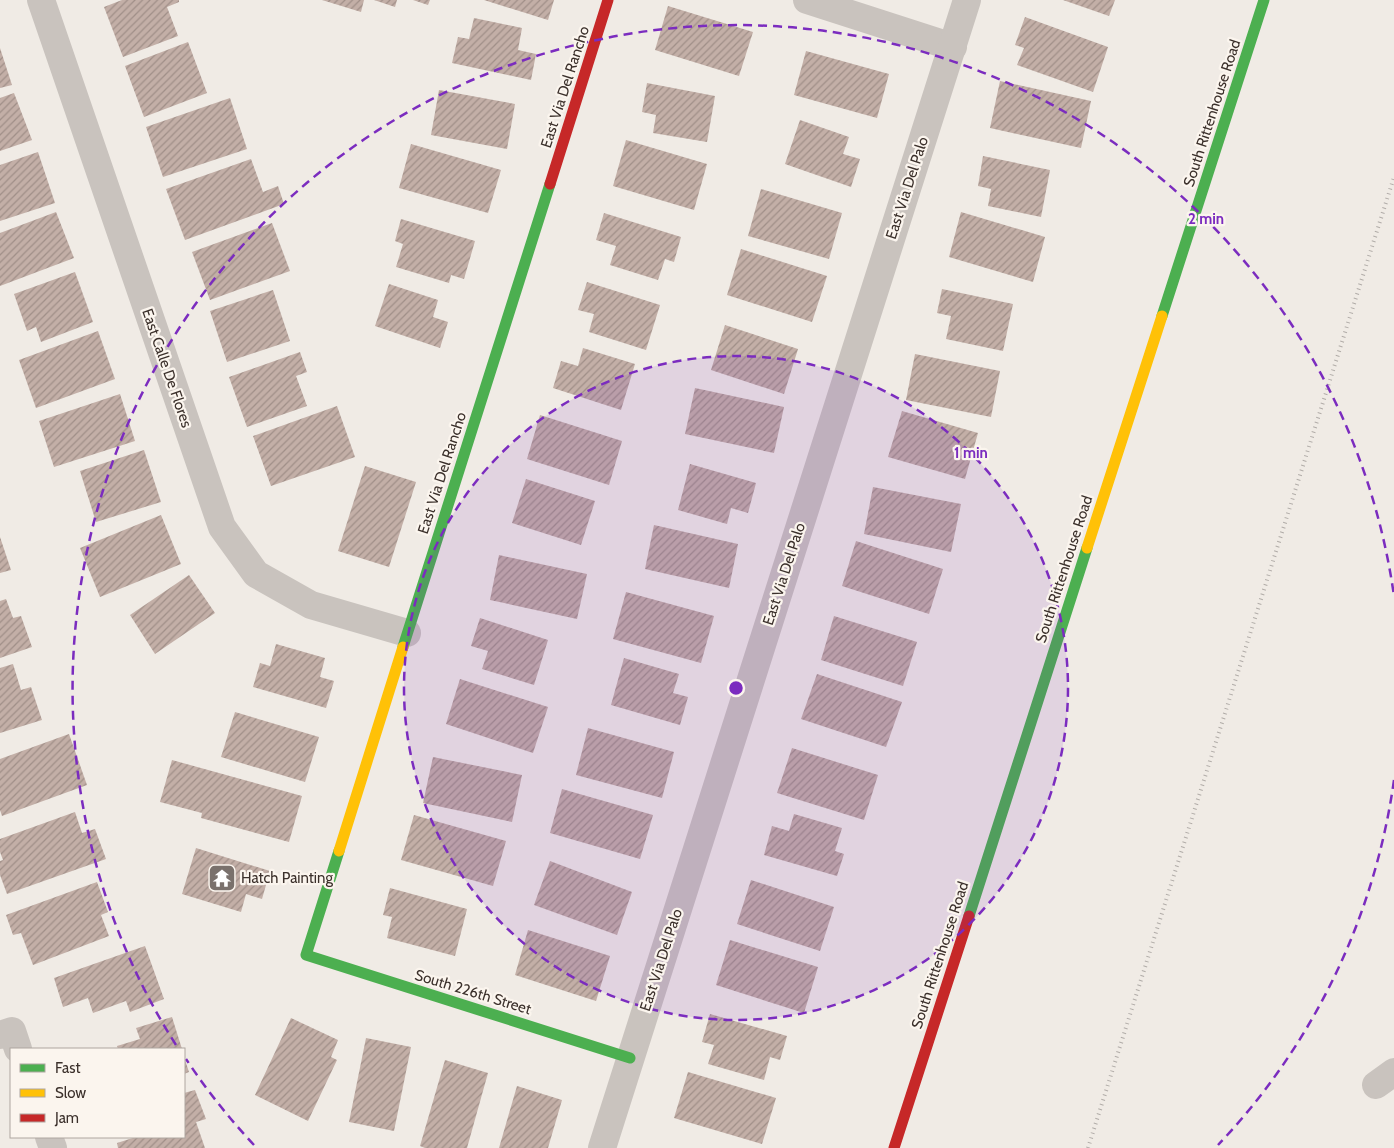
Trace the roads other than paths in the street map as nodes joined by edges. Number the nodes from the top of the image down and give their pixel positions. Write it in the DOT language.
graph roads {
  1 [pos="41,0"];
  2 [pos="608,0"];
  3 [pos="807,0"];
  4 [pos="967,0"];
  5 [pos="1264,0"];
  6 [pos="952,47"];
  7 [pos="407,634"];
  8 [pos="306,955"];
  9 [pos="630,1058"];
  10 [pos="602,1148"];
  11 [pos="894,1148"];
  1 -- 7 [label="street, East Calle De Flores"];
  2 -- 7 [label="street, East Via Del Rancho"];
  3 -- 6 [label="street"];
  4 -- 6 [label="street, East Via Del Palo"];
  5 -- 11 [label="street, South Rittenhouse Road"];
  6 -- 9 [label="street, East Via Del Palo"];
  7 -- 8 [label="street, East Via Del Rancho"];
  8 -- 9 [label="street, South 226th Street"];
  9 -- 10 [label="street, East Via Del Palo"];
}
